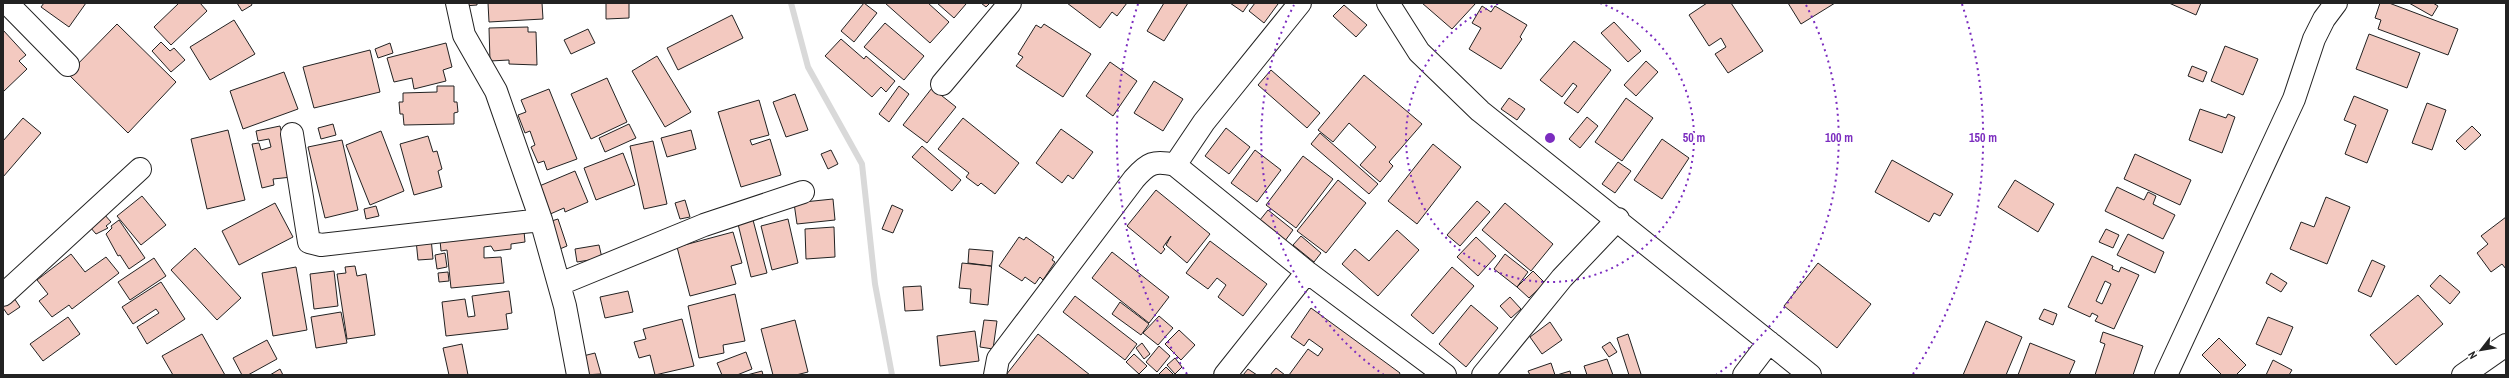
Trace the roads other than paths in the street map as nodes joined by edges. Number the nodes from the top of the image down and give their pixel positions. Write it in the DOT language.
graph roads {
  1 [pos="7,3"];
  2 [pos="457,3"];
  3 [pos="1010,3"];
  4 [pos="1300,3"];
  5 [pos="1388,3"];
  6 [pos="2336,3"];
  7 [pos="68,64"];
  8 [pos="942,84"];
  9 [pos="292,134"];
  10 [pos="1175,165"];
  11 [pos="140,169"];
  12 [pos="803,192"];
  13 [pos="1618,219"];
  14 [pos="541,220"];
  15 [pos="1307,272"];
  16 [pos="560,284"];
  17 [pos="3,295"];
  18 [pos="1769,342"];
  19 [pos="2506,346"];
  20 [pos="578,375"];
  21 [pos="995,375"];
  22 [pos="1225,375"];
  23 [pos="1445,375"];
  24 [pos="1483,375"];
  25 [pos="1744,375"];
  26 [pos="1810,375"];
  27 [pos="2166,375"];
  28 [pos="2463,375"];
  1 -- 7 [label="street"];
  2 -- 14 [label="street"];
  3 -- 8 [label="street"];
  4 -- 10 [label="street"];
  5 -- 13 [label="street"];
  6 -- 27 [label="street"];
  9 -- 14 [label="street"];
  10 -- 15 [label="street"];
  10 -- 21 [label="street"];
  11 -- 17 [label="street"];
  12 -- 16 [label="street"];
  13 -- 18 [label="street"];
  13 -- 24 [label="street"];
  14 -- 16 [label="street"];
  15 -- 22 [label="street"];
  15 -- 23 [label="street"];
  16 -- 20 [label="street"];
  18 -- 25 [label="street"];
  18 -- 26 [label="street"];
  19 -- 28 [label="street"];
}
